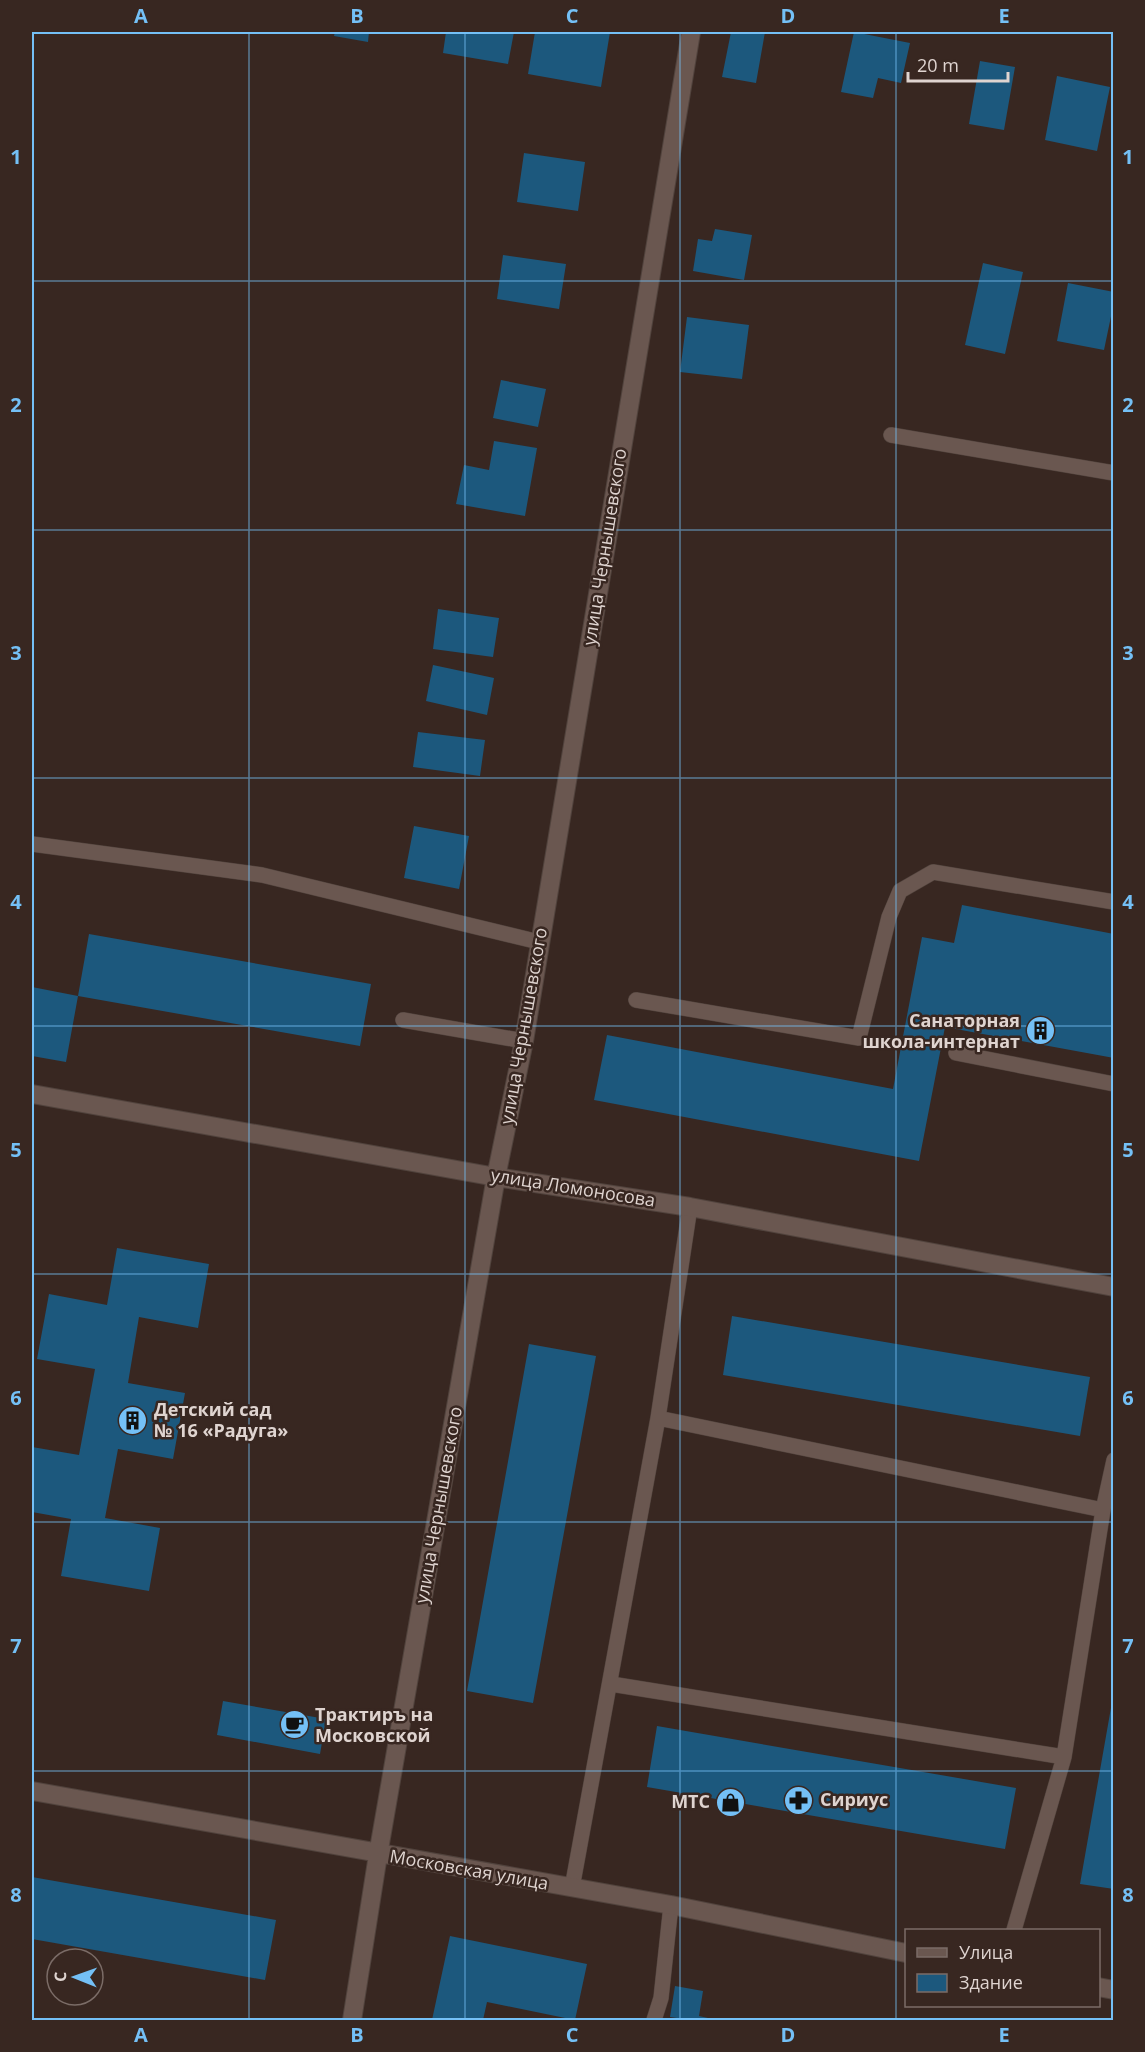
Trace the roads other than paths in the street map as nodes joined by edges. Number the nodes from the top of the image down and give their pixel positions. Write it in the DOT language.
graph roads {
  1 [pos="691,32"];
  2 [pos="891,435"];
  3 [pos="1113,473"];
  4 [pos="32,844"];
  5 [pos="1113,902"];
  6 [pos="539,942"];
  7 [pos="636,1000"];
  8 [pos="403,1020"];
  9 [pos="524,1041"];
  10 [pos="956,1053"];
  11 [pos="1113,1084"];
  12 [pos="32,1094"];
  13 [pos="496,1177"];
  14 [pos="690,1207"];
  15 [pos="1113,1287"];
  16 [pos="658,1419"];
  17 [pos="1113,1460"];
  18 [pos="1103,1510"];
  19 [pos="611,1684"];
  20 [pos="1064,1757"];
  21 [pos="32,1791"];
  22 [pos="378,1855"];
  23 [pos="572,1888"];
  24 [pos="671,1905"];
  25 [pos="1014,1929"];
  26 [pos="905,1953"];
  27 [pos="352,2020"];
  28 [pos="654,2020"];
  1 -- 6 [label="street, улица Чернышевского"];
  2 -- 3 [label="lane"];
  4 -- 6 [label="lane"];
  5 -- 7 [label="lane"];
  6 -- 9 [label="street, улица Чернышевского"];
  8 -- 9 [label="lane"];
  9 -- 13 [label="street, улица Чернышевского"];
  10 -- 11 [label="lane"];
  12 -- 13 [label="street, улица Ломоносова"];
  13 -- 14 [label="street, улица Ломоносова"];
  13 -- 22 [label="street, улица Чернышевского"];
  14 -- 15 [label="street, улица Ломоносова"];
  14 -- 16 [label="lane"];
  16 -- 18 [label="lane"];
  16 -- 19 [label="lane"];
  17 -- 18 [label="lane"];
  18 -- 20 [label="lane"];
  19 -- 20 [label="lane"];
  19 -- 23 [label="lane"];
  20 -- 25 [label="lane"];
  21 -- 22 [label="street, Московская улица"];
  22 -- 23 [label="street, Московская улица"];
  22 -- 27 [label="street, улица Чернышевского"];
  23 -- 24 [label="street, Московская улица"];
  24 -- 26 [label="street, Московская улица"];
  24 -- 28 [label="lane"];
}
